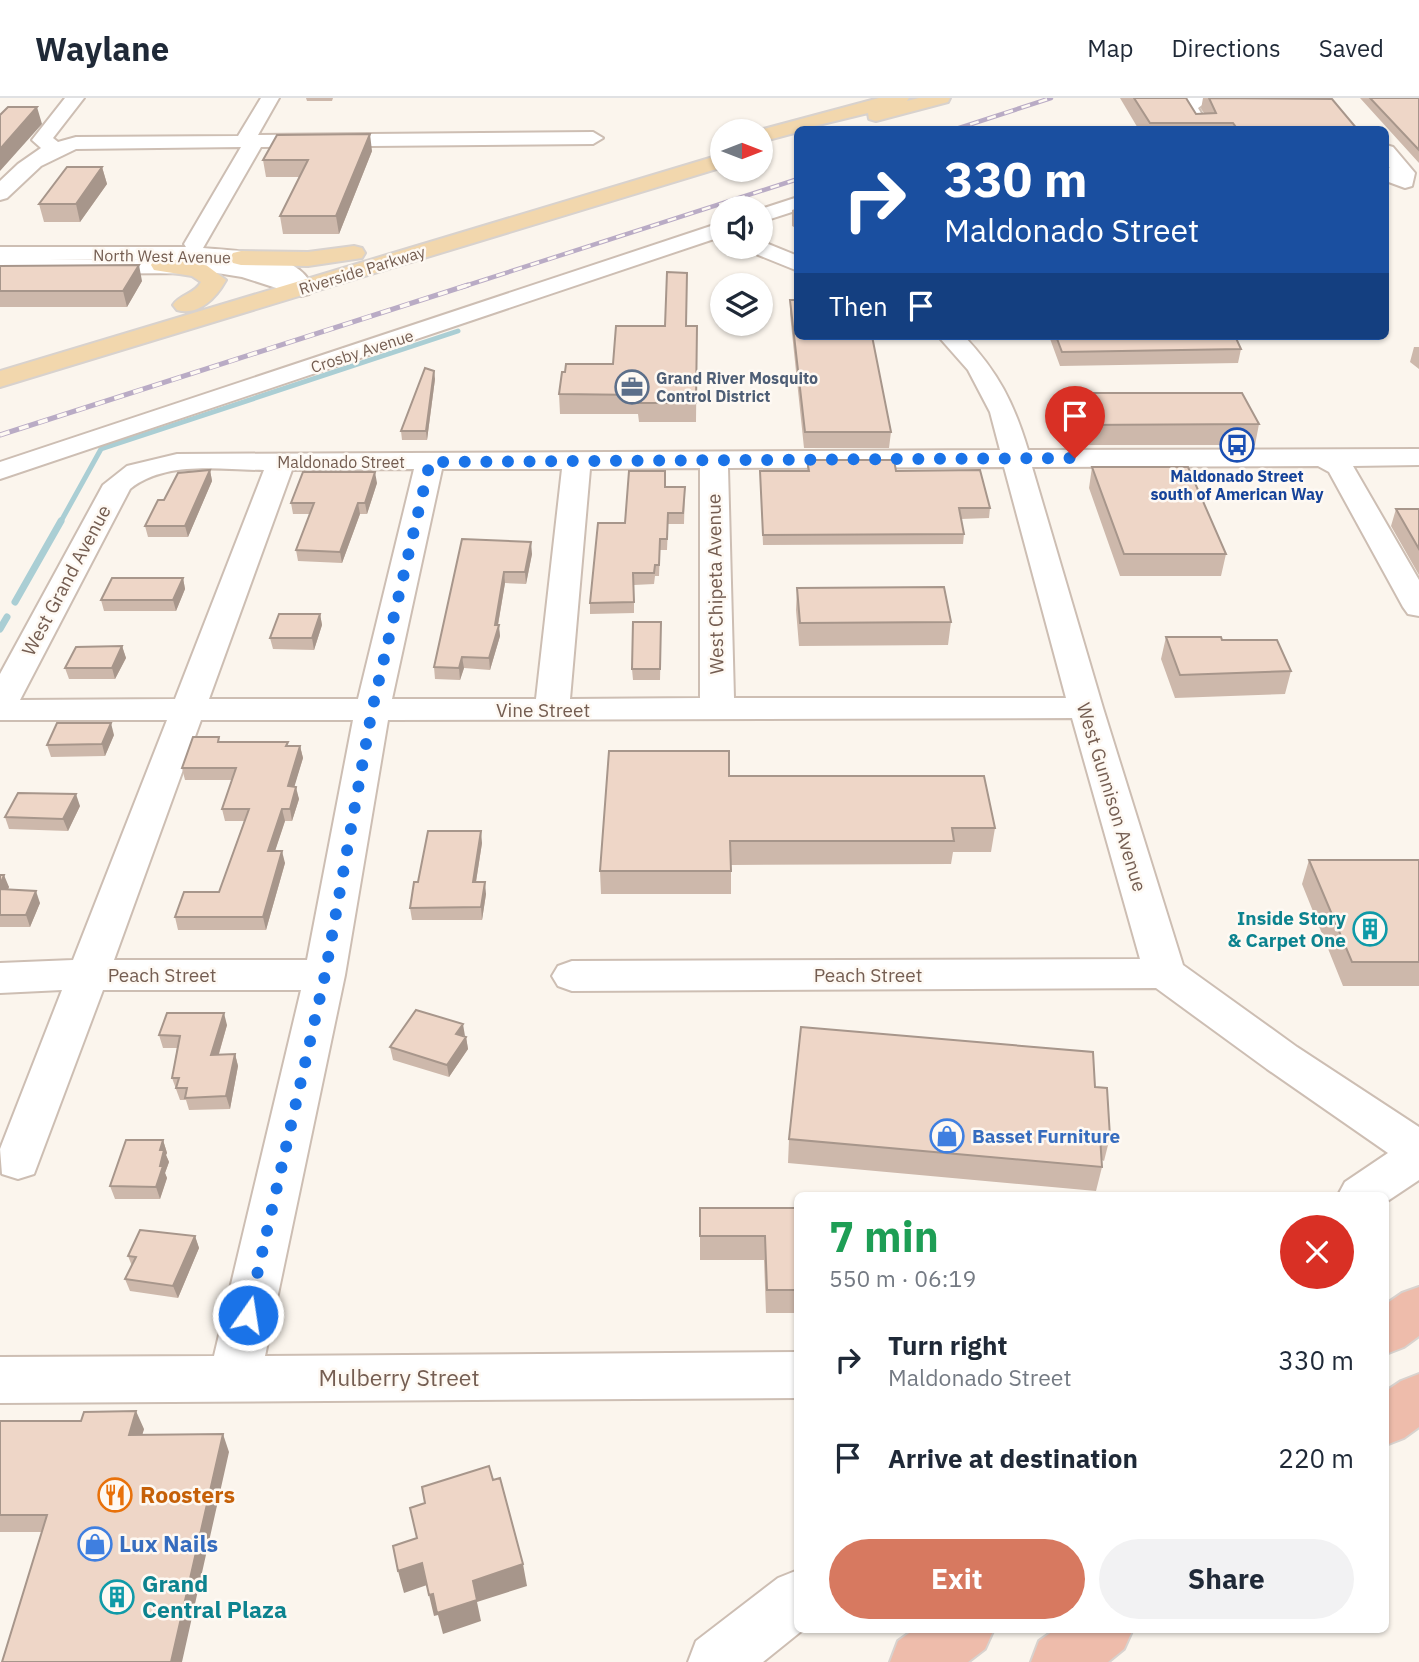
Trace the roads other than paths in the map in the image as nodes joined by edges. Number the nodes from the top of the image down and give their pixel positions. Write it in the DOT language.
graph roads {
  1 [pos="75,98"];
  2 [pos="270,98"];
  3 [pos="900,98"];
  4 [pos="941,98"];
  5 [pos="1203,98"];
  6 [pos="798,126"];
  7 [pos="839,126"];
  8 [pos="1200,126"];
  9 [pos="794,127"];
  10 [pos="774,132"];
  11 [pos="593,138"];
  12 [pos="794,138"];
  13 [pos="249,142"];
  14 [pos="774,144"];
  15 [pos="1408,147"];
  16 [pos="55,148"];
  17 [pos="1389,149"];
  18 [pos="710,151"];
  19 [pos="1389,153"];
  20 [pos="710,164"];
  21 [pos="1403,183"];
  22 [pos="0,194"];
  23 [pos="794,204"];
  24 [pos="773,212"];
  25 [pos="710,234"];
  26 [pos="195,244"];
  27 [pos="386,246"];
  28 [pos="773,253"];
  29 [pos="0,254"];
  30 [pos="241,258"];
  31 [pos="794,262"];
  32 [pos="162,265"];
  33 [pos="0,267"];
  34 [pos="288,281"];
  35 [pos="184,305"];
  36 [pos="954,340"];
  37 [pos="0,359"];
  38 [pos="0,379"];
  39 [pos="1323,457"];
  40 [pos="1419,457"];
  41 [pos="1016,458"];
  42 [pos="714,459"];
  43 [pos="577,460"];
  44 [pos="281,462"];
  45 [pos="430,462"];
  46 [pos="146,468"];
  47 [pos="0,471"];
  48 [pos="1419,607"];
  49 [pos="0,707"];
  50 [pos="1086,708"];
  51 [pos="188,710"];
  52 [pos="372,710"];
  53 [pos="552,710"];
  54 [pos="717,710"];
  55 [pos="1165,974"];
  56 [pos="89,975"];
  57 [pos="325,975"];
  58 [pos="572,976"];
  59 [pos="0,978"];
  60 [pos="1419,1150"];
  61 [pos="1419,1156"];
  62 [pos="18,1161"];
  63 [pos="1365,1192"];
  64 [pos="1419,1308"];
  65 [pos="1389,1330"];
  66 [pos="794,1375"];
  67 [pos="234,1379"];
  68 [pos="0,1380"];
  69 [pos="1419,1396"];
  70 [pos="1389,1419"];
  71 [pos="794,1601"];
  72 [pos="959,1633"];
  73 [pos="1099,1633"];
  74 [pos="717,1662"];
  75 [pos="919,1662"];
  76 [pos="1060,1662"];
  1 -- 16 [label="street"];
  2 -- 13 [label="street"];
  3 -- 6 [label="main road"];
  4 -- 7 [label="main road"];
  5 -- 8 [label="street"];
  9 -- 10 [label="main road"];
  11 -- 13 [label="street"];
  12 -- 14 [label="main road"];
  13 -- 16 [label="street"];
  13 -- 26 [label="street"];
  15 -- 17 [label="street"];
  16 -- 22 [label="street"];
  18 -- 27 [label="main road, Riverside Parkway"];
  19 -- 21 [label="street"];
  20 -- 34 [label="main road, Riverside Parkway"];
  23 -- 24 [label="street"];
  25 -- 47 [label="street, Crosby Avenue"];
  27 -- 30 [label="main road"];
  27 -- 34 [label="main road, Riverside Parkway"];
  28 -- 31 [label="street"];
  29 -- 30 [label="street, North West Avenue"];
  30 -- 34 [label="street, North West Avenue"];
  32 -- 33 [label="street, North West Avenue"];
  32 -- 34 [label="street, North West Avenue"];
  32 -- 35 [label="main road"];
  34 -- 35 [label="main road, Riverside Parkway"];
  34 -- 38 [label="main road, Riverside Parkway"];
  35 -- 37 [label="main road, Riverside Parkway"];
  36 -- 41 [label="street, West Gunnison Avenue"];
  39 -- 40 [label="street, Maldonado Street"];
  39 -- 41 [label="street, Maldonado Street"];
  39 -- 48 [label="street"];
  41 -- 42 [label="street, Maldonado Street"];
  41 -- 50 [label="street, West Gunnison Avenue"];
  42 -- 43 [label="street, Maldonado Street"];
  42 -- 54 [label="street, West Chipeta Avenue"];
  43 -- 45 [label="street, Maldonado Street"];
  43 -- 53 [label="street"];
  44 -- 45 [label="street, Maldonado Street"];
  44 -- 46 [label="street, Maldonado Street"];
  44 -- 51 [label="street"];
  45 -- 52 [label="street"];
  46 -- 49 [label="street, West Grand Avenue"];
  49 -- 51 [label="street, Vine Street"];
  50 -- 54 [label="street, Vine Street"];
  50 -- 55 [label="street, West Gunnison Avenue"];
  51 -- 52 [label="street, Vine Street"];
  51 -- 56 [label="street"];
  52 -- 53 [label="street, Vine Street"];
  52 -- 57 [label="street"];
  53 -- 54 [label="street, Vine Street"];
  55 -- 58 [label="street, Peach Street"];
  55 -- 60 [label="street"];
  56 -- 57 [label="street, Peach Street"];
  56 -- 59 [label="street, Peach Street"];
  56 -- 62 [label="street"];
  57 -- 67 [label="street"];
  61 -- 63 [label="street"];
  64 -- 65 [label="highway"];
  66 -- 67 [label="street, Mulberry Street"];
  67 -- 68 [label="street, Mulberry Street"];
  69 -- 70 [label="highway"];
  71 -- 74 [label="street"];
  72 -- 75 [label="highway"];
  73 -- 76 [label="highway"];
}
